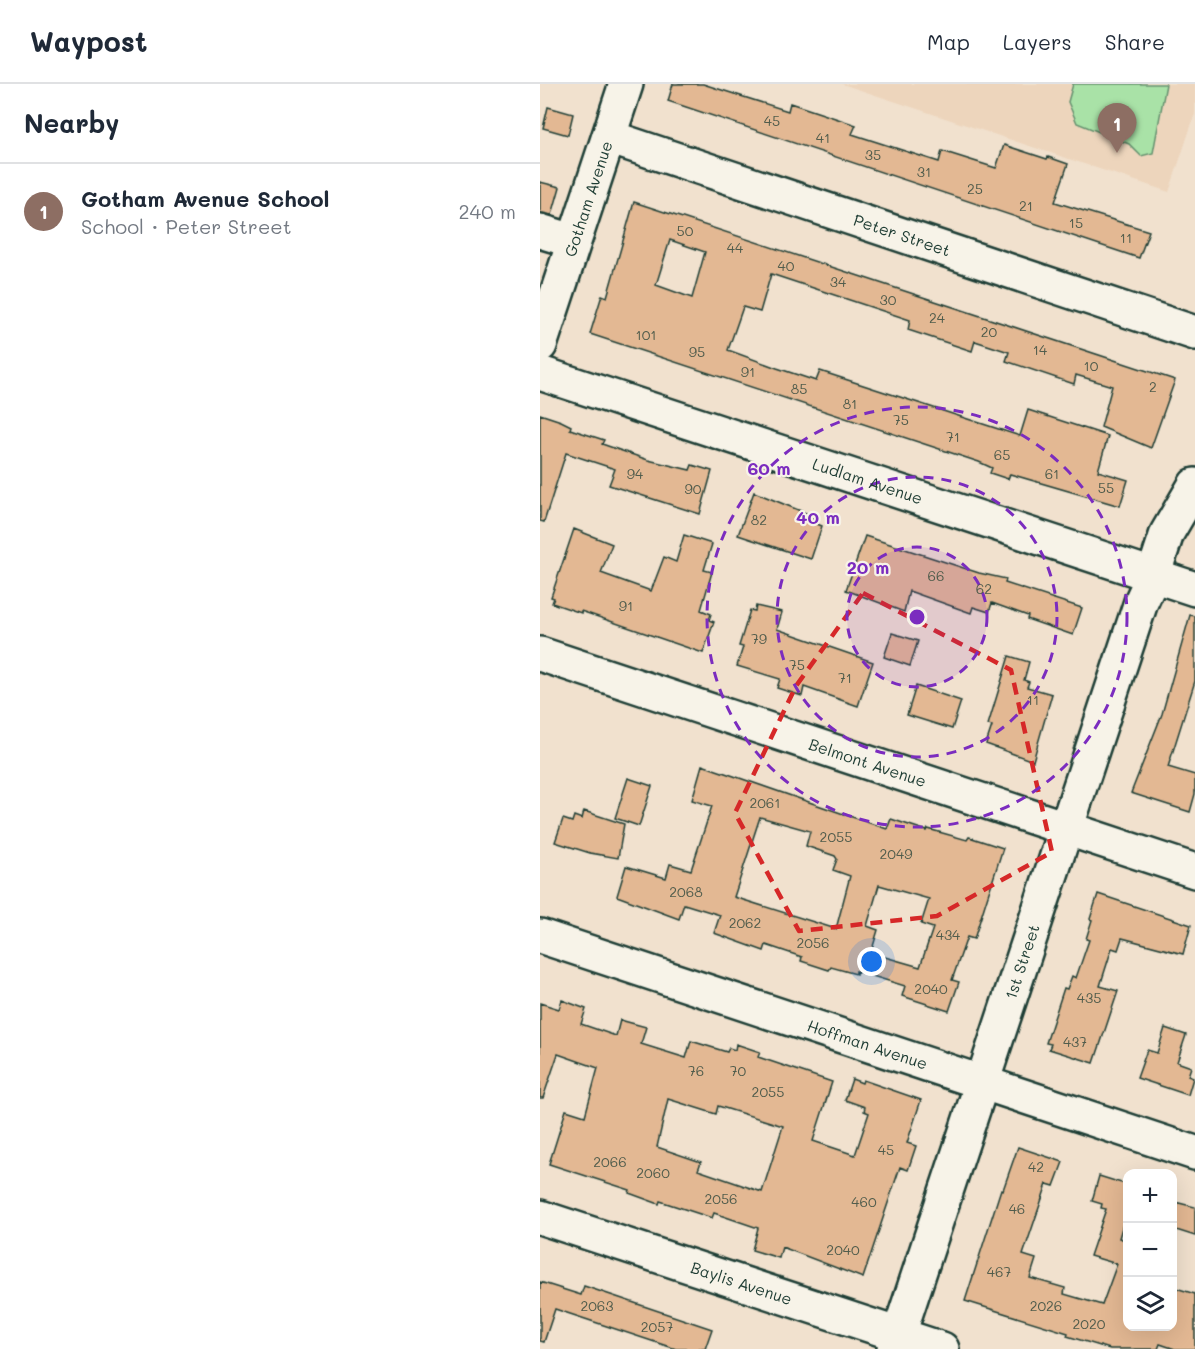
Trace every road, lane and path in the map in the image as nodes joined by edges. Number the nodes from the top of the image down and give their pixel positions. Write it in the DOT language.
graph roads {
  1 [pos="626,84"];
  2 [pos="609,137"];
  3 [pos="540,231"];
  4 [pos="573,241"];
  5 [pos="1195,333"];
  6 [pos="540,345"];
  7 [pos="540,373"];
  8 [pos="1195,485"];
  9 [pos="1153,576"];
  10 [pos="1195,589"];
  11 [pos="540,654"];
  12 [pos="1065,828"];
  13 [pos="1195,871"];
  14 [pos="540,936"];
  15 [pos="982,1082"];
  16 [pos="1195,1153"];
  17 [pos="540,1216"];
  18 [pos="896,1342"];
  19 [pos="942,1349"];
  1 -- 2 [label="street, Gotham Avenue"];
  2 -- 4 [label="street, Gotham Avenue"];
  2 -- 5 [label="street, Peter Street"];
  3 -- 4 [label="street"];
  4 -- 6 [label="street, Gotham Avenue"];
  7 -- 9 [label="street, Ludlam Avenue"];
  8 -- 9 [label="street, 1st Street"];
  9 -- 10 [label="street, Ludlam Avenue"];
  9 -- 12 [label="street, 1st Street"];
  11 -- 12 [label="street, Belmont Avenue"];
  12 -- 13 [label="street, Belmont Avenue"];
  12 -- 15 [label="street, 1st Street"];
  14 -- 15 [label="street, Hoffman Avenue"];
  15 -- 16 [label="street, Hoffman Avenue"];
  15 -- 18 [label="street, 1st Street"];
  17 -- 18 [label="street, Baylis Avenue"];
  18 -- 19 [label="street, Baylis Avenue"];
}
